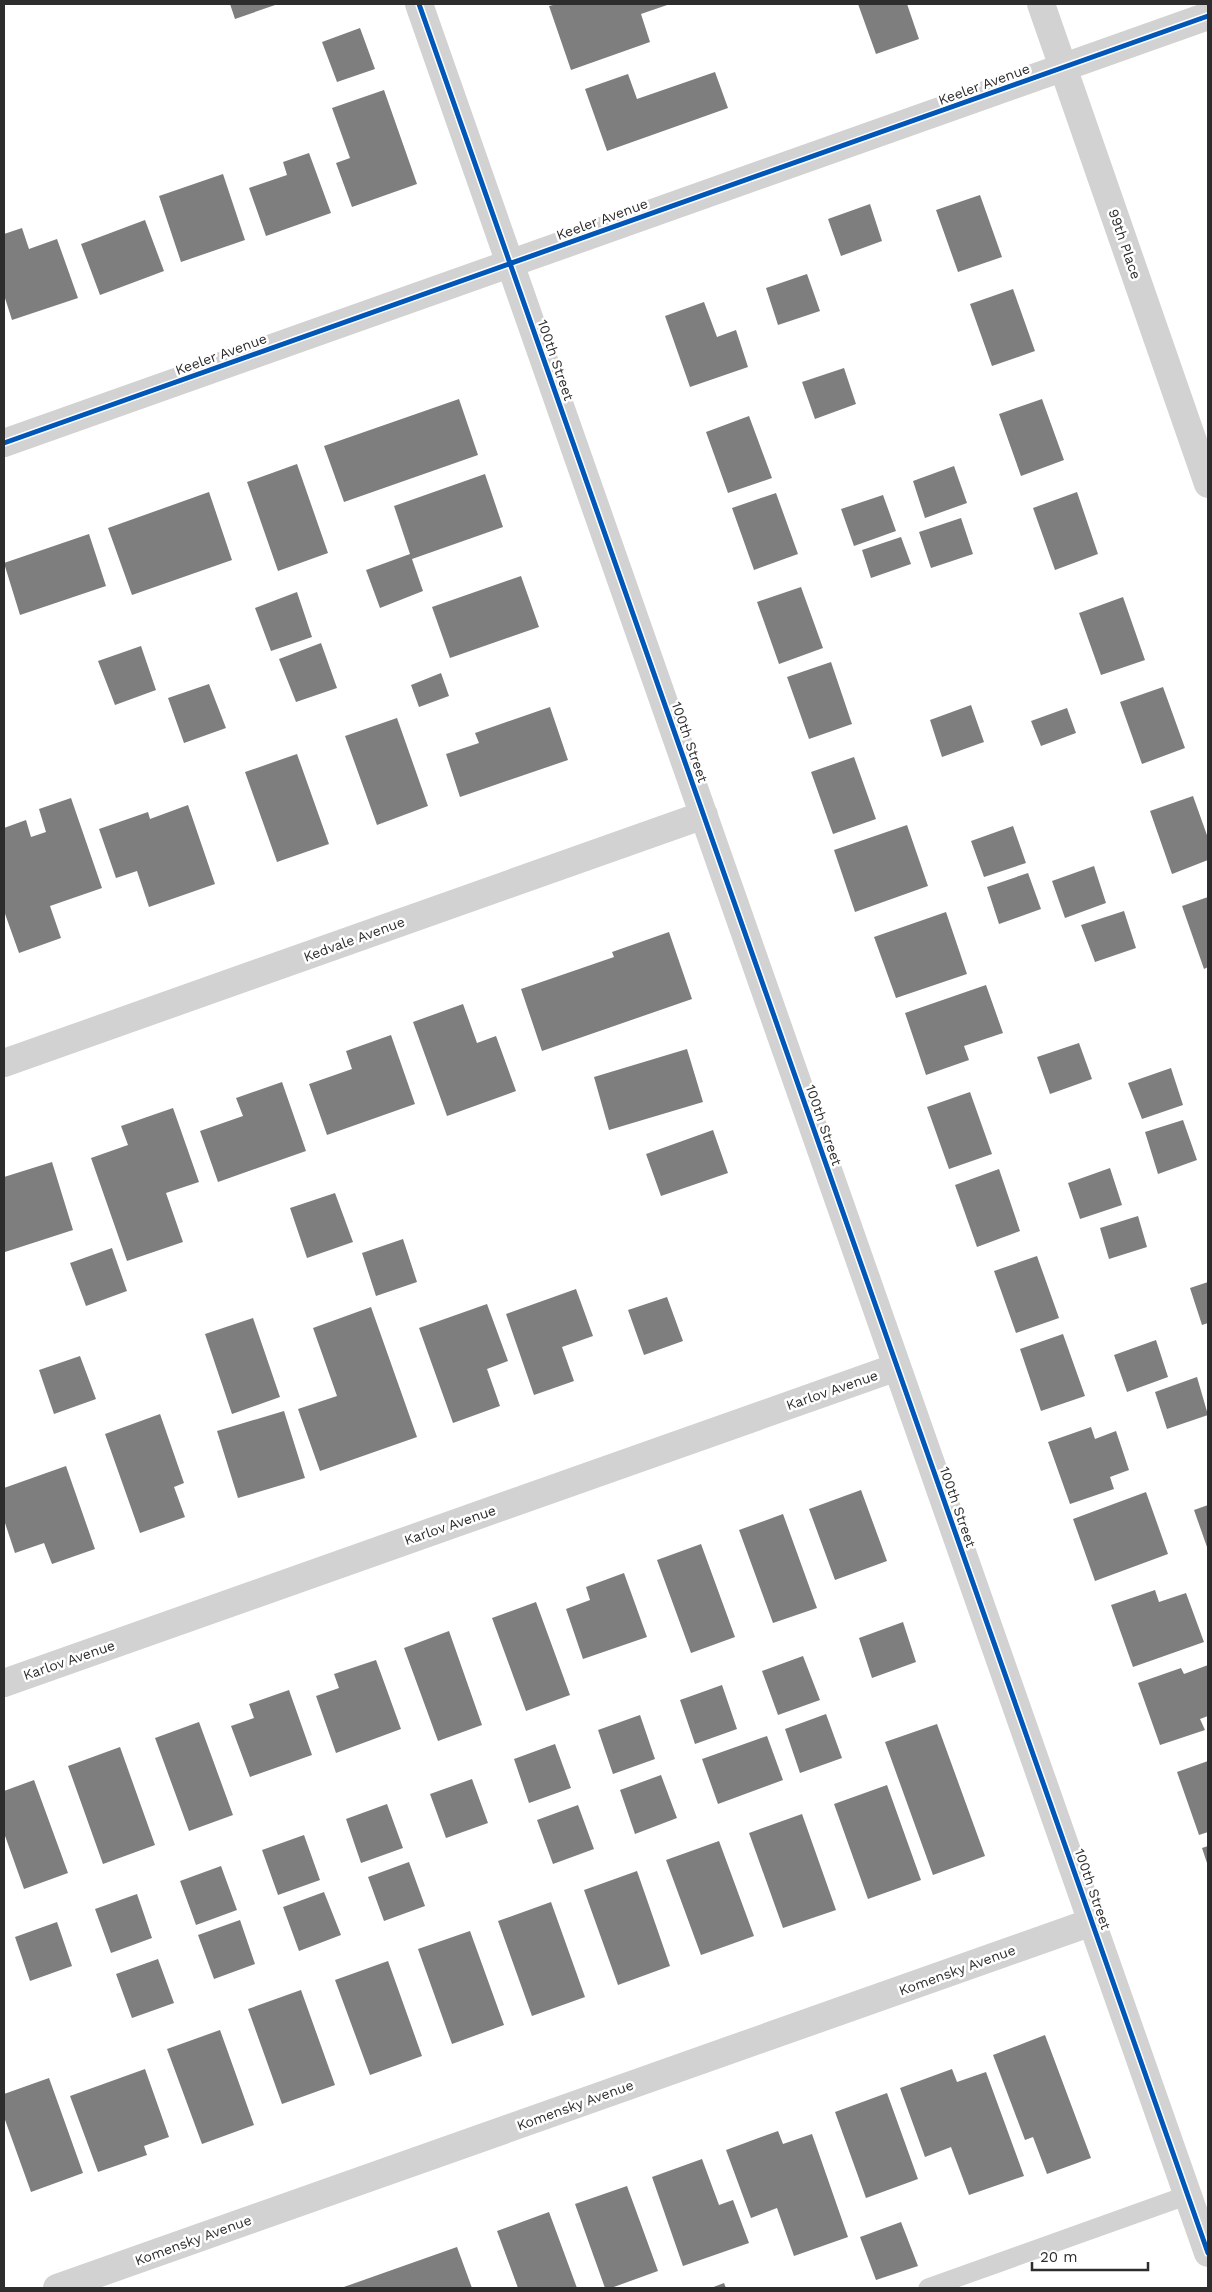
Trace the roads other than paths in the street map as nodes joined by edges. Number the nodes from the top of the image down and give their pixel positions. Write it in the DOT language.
graph roads {
  1 [pos="419,4"];
  2 [pos="1041,4"];
  3 [pos="1208,16"];
  4 [pos="1063,68"];
  5 [pos="510,264"];
  6 [pos="4,443"];
  7 [pos="1208,484"];
  8 [pos="704,815"];
  9 [pos="4,1063"];
  10 [pos="897,1367"];
  11 [pos="4,1683"];
  12 [pos="1092,1922"];
  13 [pos="1188,2195"];
  14 [pos="1208,2253"];
  15 [pos="57,2288"];
  16 [pos="928,2288"];
  1 -- 5 [label="street, 100th Street"];
  2 -- 4 [label="street, 99th Place"];
  3 -- 4 [label="street, Keeler Avenue"];
  4 -- 5 [label="street, Keeler Avenue"];
  4 -- 7 [label="street, 99th Place"];
  5 -- 6 [label="street, Keeler Avenue"];
  5 -- 8 [label="street, 100th Street"];
  8 -- 9 [label="street, Kedvale Avenue"];
  8 -- 10 [label="street, 100th Street"];
  10 -- 11 [label="street, Karlov Avenue"];
  10 -- 12 [label="street, 100th Street"];
  12 -- 13 [label="street, 100th Street"];
  12 -- 15 [label="street, Komensky Avenue"];
  13 -- 14 [label="street, 100th Street"];
  13 -- 16 [label="lane"];
}
